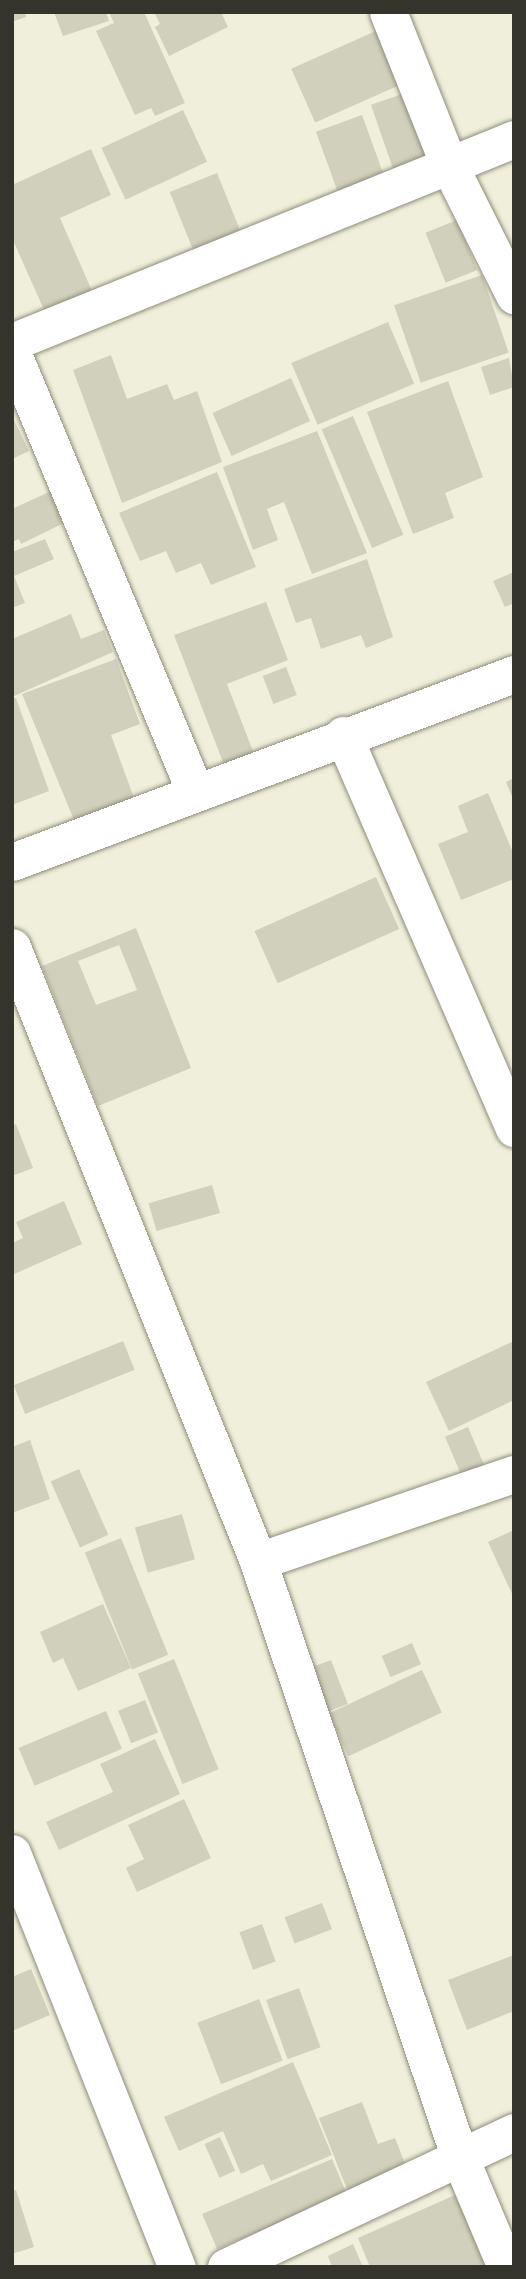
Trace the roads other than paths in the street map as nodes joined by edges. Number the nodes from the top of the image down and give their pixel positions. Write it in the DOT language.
graph roads {
  1 [pos="388,12"];
  2 [pos="514,139"];
  3 [pos="448,163"];
  4 [pos="514,295"];
  5 [pos="12,342"];
  6 [pos="12,352"];
  7 [pos="514,674"];
  8 [pos="343,735"];
  9 [pos="195,792"];
  10 [pos="12,862"];
  11 [pos="12,947"];
  12 [pos="514,1128"];
  13 [pos="514,1474"];
  14 [pos="258,1560"];
  15 [pos="12,1853"];
  16 [pos="514,2132"];
  17 [pos="460,2158"];
  18 [pos="177,2267"];
  19 [pos="226,2267"];
  20 [pos="506,2267"];
  1 -- 3 [label="street"];
  2 -- 3 [label="street"];
  3 -- 4 [label="street"];
  3 -- 5 [label="street"];
  6 -- 9 [label="street"];
  7 -- 8 [label="street"];
  8 -- 9 [label="street"];
  8 -- 12 [label="street"];
  9 -- 10 [label="street"];
  11 -- 14 [label="street"];
  13 -- 14 [label="street"];
  14 -- 17 [label="street"];
  15 -- 18 [label="street"];
  16 -- 17 [label="street"];
  17 -- 19 [label="street"];
  17 -- 20 [label="street"];
}
